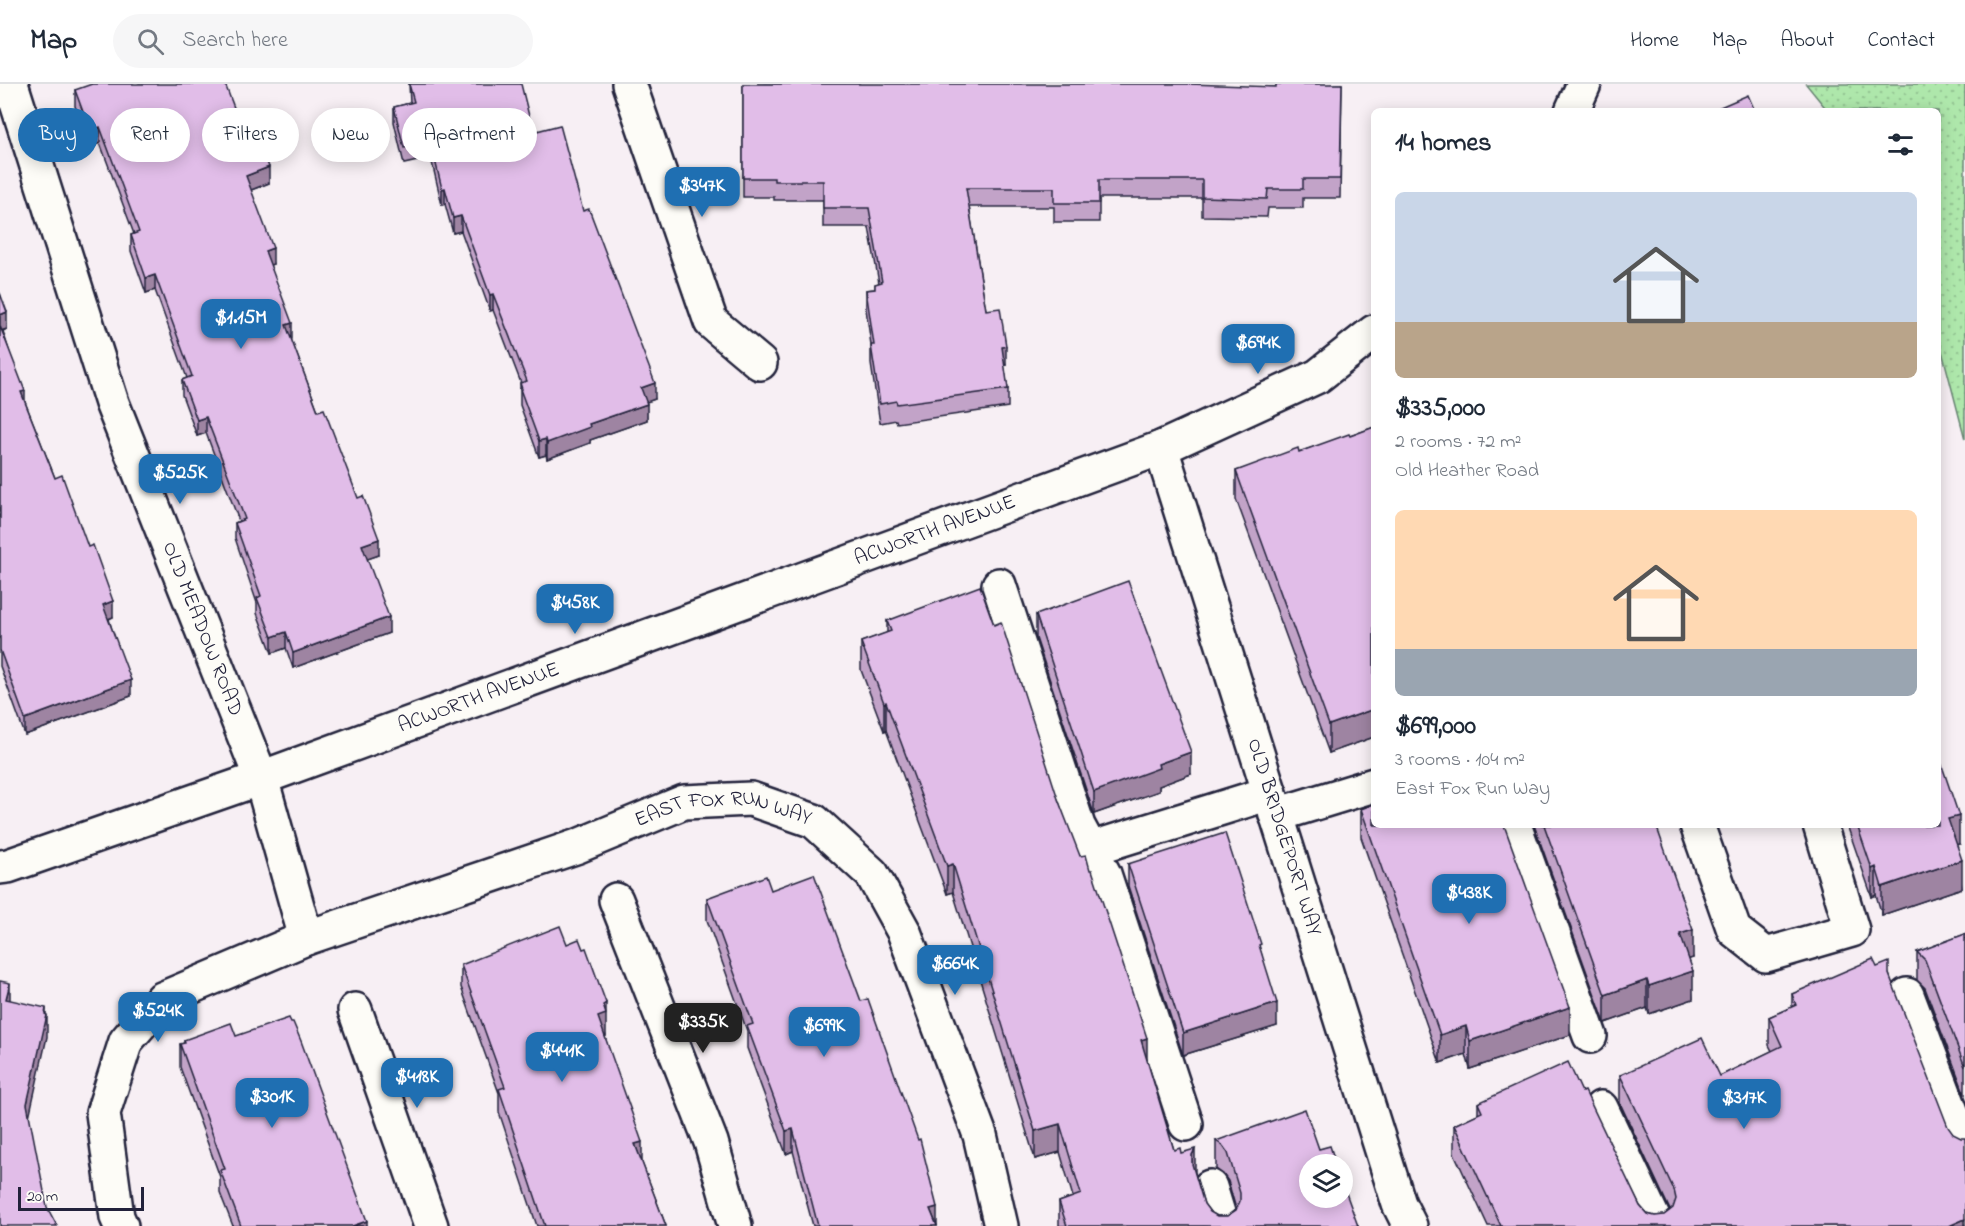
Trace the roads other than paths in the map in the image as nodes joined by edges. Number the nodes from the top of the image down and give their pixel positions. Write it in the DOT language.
graph roads {
  1 [pos="11,84"];
  2 [pos="629,84"];
  3 [pos="1584,84"];
  4 [pos="1573,108"];
  5 [pos="1371,334"];
  6 [pos="760,363"];
  7 [pos="1161,448"];
  8 [pos="999,585"];
  9 [pos="261,778"];
  10 [pos="1371,786"];
  11 [pos="1273,804"];
  12 [pos="1515,828"];
  13 [pos="1698,828"];
  14 [pos="1821,828"];
  15 [pos="1090,849"];
  16 [pos="0,867"];
  17 [pos="616,900"];
  18 [pos="306,938"];
  19 [pos="1907,995"];
  20 [pos="355,1010"];
  21 [pos="1590,1036"];
  22 [pos="1601,1108"];
  23 [pos="1186,1124"];
  24 [pos="1965,1148"];
  25 [pos="1210,1187"];
  26 [pos="121,1226"];
  27 [pos="431,1226"];
  28 [pos="735,1226"];
  29 [pos="1001,1226"];
  30 [pos="1222,1226"];
  31 [pos="1410,1226"];
  32 [pos="1657,1226"];
  1 -- 9 [label="street, OLD MEADOW ROAD"];
  2 -- 6 [label="street"];
  3 -- 4 [label="street"];
  5 -- 7 [label="street, ACWORTH AVENUE"];
  7 -- 9 [label="street, ACWORTH AVENUE"];
  7 -- 11 [label="street, OLD BRIDGEPORT WAY"];
  8 -- 15 [label="street"];
  9 -- 16 [label="street, ACWORTH AVENUE"];
  9 -- 18 [label="street, OLD MEADOW ROAD"];
  10 -- 11 [label="street"];
  11 -- 15 [label="street"];
  11 -- 31 [label="street, OLD BRIDGEPORT WAY"];
  12 -- 21 [label="street"];
  13 -- 14 [label="street"];
  15 -- 23 [label="street"];
  17 -- 28 [label="street"];
  18 -- 26 [label="street, EAST FOX RUN WAY"];
  18 -- 29 [label="street, EAST FOX RUN WAY"];
  19 -- 24 [label="street"];
  20 -- 27 [label="street"];
  22 -- 32 [label="street"];
  25 -- 30 [label="street"];
}
